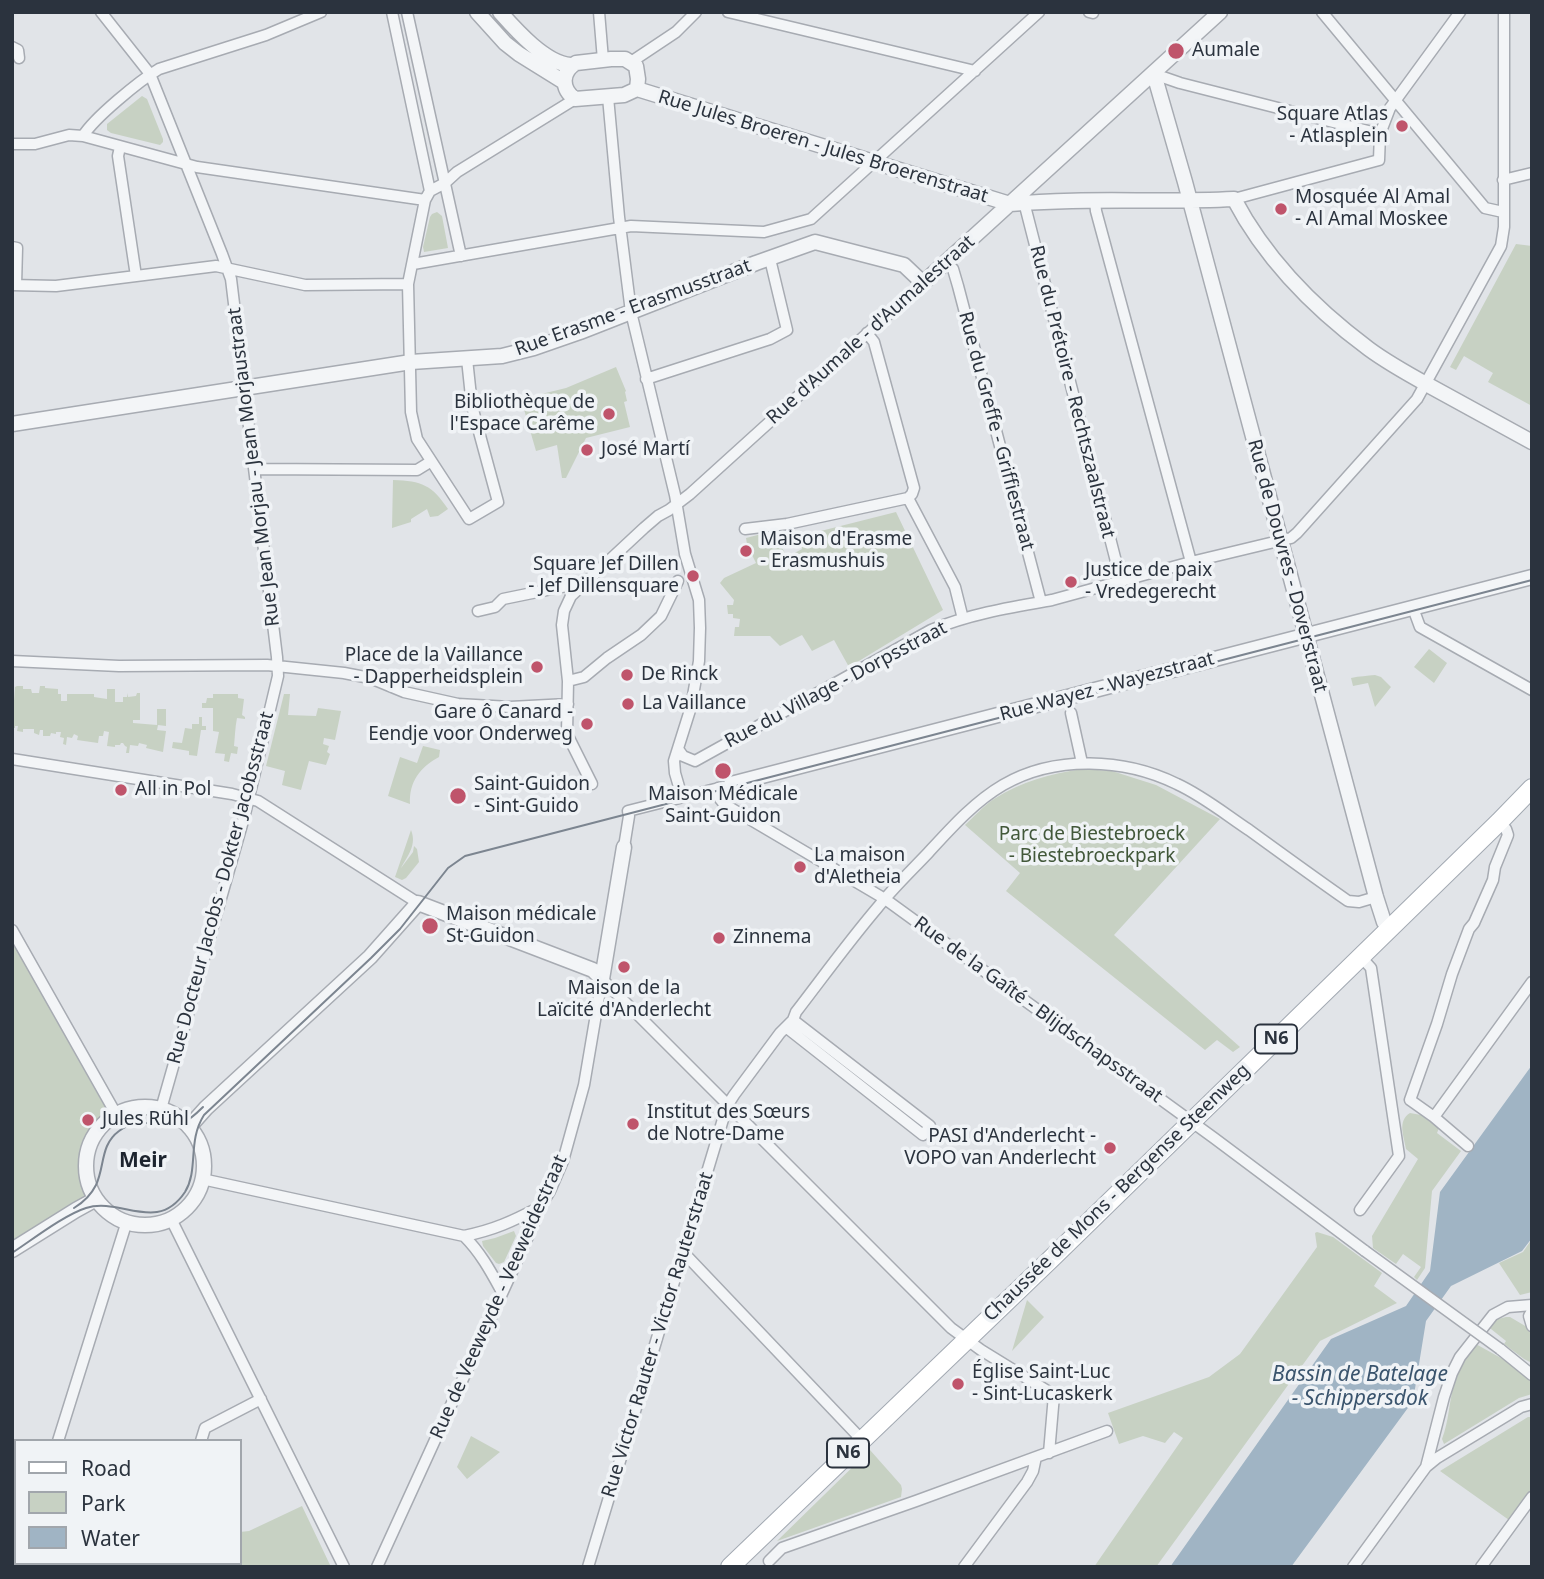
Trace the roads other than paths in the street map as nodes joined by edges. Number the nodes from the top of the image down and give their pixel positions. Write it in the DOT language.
graph roads {
  1 [pos="101,12"];
  2 [pos="321,12"];
  3 [pos="392,12"];
  4 [pos="407,12"];
  5 [pos="477,12"];
  6 [pos="500,12"];
  7 [pos="599,12"];
  8 [pos="696,12"];
  9 [pos="728,12"];
  10 [pos="1039,12"];
  11 [pos="1220,12"];
  12 [pos="1322,12"];
  13 [pos="1460,12"];
  14 [pos="1504,12"];
  15 [pos="12,47"];
  16 [pos="19,58"];
  17 [pos="603,60"];
  18 [pos="631,62"];
  19 [pos="571,65"];
  20 [pos="975,71"];
  21 [pos="150,74"];
  22 [pos="1154,74"];
  23 [pos="564,82"];
  24 [pos="637,89"];
  25 [pos="608,97"];
  26 [pos="575,99"];
  27 [pos="1395,101"];
  28 [pos="1380,134"];
  29 [pos="83,136"];
  30 [pos="12,144"];
  31 [pos="120,147"];
  32 [pos="873,162"];
  33 [pos="185,163"];
  34 [pos="1532,173"];
  35 [pos="1041,175"];
  36 [pos="1503,180"];
  37 [pos="445,183"];
  38 [pos="427,195"];
  39 [pos="1234,199"];
  40 [pos="1189,200"];
  41 [pos="1051,201"];
  42 [pos="1096,201"];
  43 [pos="1017,203"];
  44 [pos="1503,212"];
  45 [pos="621,228"];
  46 [pos="12,247"];
  47 [pos="461,256"];
  48 [pos="770,259"];
  49 [pos="946,262"];
  50 [pos="413,264"];
  51 [pos="227,268"];
  52 [pos="136,276"];
  53 [pos="923,283"];
  54 [pos="408,284"];
  55 [pos="14,285"];
  56 [pos="631,312"];
  57 [pos="867,333"];
  58 [pos="467,359"];
  59 [pos="411,362"];
  60 [pos="646,379"];
  61 [pos="1426,384"];
  62 [pos="244,388"];
  63 [pos="12,424"];
  64 [pos="1532,442"];
  65 [pos="430,461"];
  66 [pos="255,469"];
  67 [pos="908,498"];
  68 [pos="676,505"];
  69 [pos="746,529"];
  70 [pos="1280,540"];
  71 [pos="1191,562"];
  72 [pos="1532,577"];
  73 [pos="678,581"];
  74 [pos="1121,581"];
  75 [pos="586,582"];
  76 [pos="1041,602"];
  77 [pos="1413,608"];
  78 [pos="478,611"];
  79 [pos="963,619"];
  80 [pos="1306,636"];
  81 [pos="12,661"];
  82 [pos="277,667"];
  83 [pos="568,681"];
  84 [pos="1532,690"];
  85 [pos="568,704"];
  86 [pos="1071,713"];
  87 [pos="678,749"];
  88 [pos="12,760"];
  89 [pos="1083,763"];
  90 [pos="592,784"];
  91 [pos="724,786"];
  92 [pos="1532,788"];
  93 [pos="682,797"];
  94 [pos="249,799"];
  95 [pos="1499,822"];
  96 [pos="624,846"];
  97 [pos="1376,897"];
  98 [pos="885,899"];
  99 [pos="418,903"];
  100 [pos="1390,929"];
  101 [pos="12,930"];
  102 [pos="1361,957"];
  103 [pos="602,979"];
  104 [pos="1532,982"];
  105 [pos="790,1024"];
  106 [pos="1410,1100"];
  107 [pos="727,1106"];
  108 [pos="1392,1107"];
  109 [pos="161,1110"];
  110 [pos="116,1114"];
  111 [pos="1434,1117"];
  112 [pos="1191,1122"];
  113 [pos="189,1127"];
  114 [pos="1468,1146"];
  115 [pos="202,1179"];
  116 [pos="96,1199"];
  117 [pos="540,1207"];
  118 [pos="1360,1210"];
  119 [pos="171,1219"];
  120 [pos="127,1221"];
  121 [pos="464,1237"];
  122 [pos="12,1250"];
  123 [pos="683,1252"];
  124 [pos="502,1292"];
  125 [pos="1532,1305"];
  126 [pos="1532,1311"];
  127 [pos="1532,1326"];
  128 [pos="967,1339"];
  129 [pos="1504,1352"];
  130 [pos="1532,1367"];
  131 [pos="1532,1376"];
  132 [pos="261,1399"];
  133 [pos="1532,1404"];
  134 [pos="1107,1431"];
  135 [pos="59,1439"];
  136 [pos="202,1439"];
  137 [pos="862,1440"];
  138 [pos="1049,1452"];
  139 [pos="1036,1457"];
  140 [pos="1426,1467"];
  141 [pos="1532,1497"];
  142 [pos="754,1545"];
  143 [pos="772,1564"];
  144 [pos="344,1567"];
  145 [pos="377,1567"];
  146 [pos="588,1567"];
  147 [pos="730,1567"];
  148 [pos="964,1567"];
  149 [pos="1353,1567"];
  150 [pos="1481,1567"];
  1 -- 21 [label="street, Rue Jean Morjau - Jean Morjaustraat"];
  2 -- 21 [label="street"];
  3 -- 38 [label="street"];
  4 -- 37 [label="street"];
  5 -- 23 [label="street"];
  6 -- 19 [label="street"];
  7 -- 17 [label="street"];
  8 -- 18 [label="street"];
  9 -- 20 [label="street"];
  10 -- 20 [label="street"];
  11 -- 22 [label="street, Rue d'Aumale - d'Aumalestraat"];
  12 -- 27 [label="street"];
  13 -- 27 [label="street"];
  14 -- 36 [label="street"];
  15 -- 16 [label="street"];
  17 -- 18 [label="street"];
  17 -- 19 [label="street"];
  18 -- 24 [label="street"];
  19 -- 23 [label="street"];
  20 -- 32 [label="street"];
  21 -- 29 [label="street"];
  21 -- 33 [label="street, Rue Jean Morjau - Jean Morjaustraat"];
  22 -- 28 [label="street"];
  22 -- 35 [label="street, Rue d'Aumale - d'Aumalestraat"];
  22 -- 40 [label="street, Rue de Douvres - Doverstraat"];
  23 -- 26 [label="street"];
  24 -- 25 [label="street"];
  24 -- 32 [label="street, Rue Jules Broeren - Jules Broerenstraat"];
  25 -- 26 [label="street"];
  25 -- 45 [label="street"];
  26 -- 37 [label="street"];
  27 -- 28 [label="street"];
  27 -- 44 [label="street"];
  28 -- 39 [label="street"];
  29 -- 30 [label="street"];
  29 -- 31 [label="street"];
  31 -- 33 [label="street"];
  31 -- 52 [label="street"];
  32 -- 43 [label="street, Rue Jules Broeren - Jules Broerenstraat"];
  32 -- 45 [label="street"];
  33 -- 38 [label="street"];
  33 -- 51 [label="street, Rue Jean Morjau - Jean Morjaustraat"];
  34 -- 36 [label="street"];
  35 -- 41 [label="street"];
  35 -- 43 [label="street, Rue d'Aumale - d'Aumalestraat"];
  36 -- 44 [label="street"];
  37 -- 38 [label="street"];
  37 -- 47 [label="street"];
  38 -- 50 [label="street"];
  39 -- 40 [label="street, Rue Jules Broeren - Jules Broerenstraat"];
  39 -- 61 [label="street"];
  40 -- 42 [label="street, Rue Jules Broeren - Jules Broerenstraat"];
  40 -- 70 [label="street, Rue de Douvres - Doverstraat"];
  41 -- 42 [label="street, Rue Jules Broeren - Jules Broerenstraat"];
  41 -- 43 [label="street, Rue Jules Broeren - Jules Broerenstraat"];
  42 -- 71 [label="street"];
  43 -- 49 [label="street, Rue d'Aumale - d'Aumalestraat"];
  43 -- 74 [label="street, Rue du Prétoire - Rechtszaalstraat"];
  44 -- 61 [label="street"];
  45 -- 47 [label="street"];
  45 -- 56 [label="street"];
  46 -- 55 [label="street"];
  47 -- 50 [label="street"];
  48 -- 53 [label="street, Rue Erasme - Erasmusstraat"];
  48 -- 56 [label="street, Rue Erasme - Erasmusstraat"];
  48 -- 60 [label="street"];
  49 -- 53 [label="street, Rue d'Aumale - d'Aumalestraat"];
  49 -- 76 [label="street, Rue du Greffe - Griffiestraat"];
  50 -- 54 [label="street"];
  51 -- 52 [label="street"];
  51 -- 54 [label="street"];
  51 -- 62 [label="street, Rue Jean Morjau - Jean Morjaustraat"];
  52 -- 55 [label="street"];
  53 -- 57 [label="street, Rue d'Aumale - d'Aumalestraat"];
  54 -- 59 [label="street"];
  56 -- 58 [label="street, Rue Erasme - Erasmusstraat"];
  56 -- 60 [label="street"];
  57 -- 67 [label="street"];
  57 -- 68 [label="street, Rue d'Aumale - d'Aumalestraat"];
  58 -- 59 [label="street, Rue Erasme - Erasmusstraat"];
  58 -- 65 [label="street"];
  59 -- 62 [label="street, Rue Erasme - Erasmusstraat"];
  59 -- 65 [label="street"];
  60 -- 68 [label="street"];
  61 -- 64 [label="street"];
  61 -- 70 [label="street"];
  62 -- 63 [label="street, Rue Erasme - Erasmusstraat"];
  62 -- 66 [label="street, Rue Jean Morjau - Jean Morjaustraat"];
  65 -- 66 [label="street"];
  66 -- 82 [label="street, Rue Jean Morjau - Jean Morjaustraat"];
  67 -- 69 [label="street"];
  67 -- 79 [label="street"];
  68 -- 75 [label="street, Rue d'Aumale - d'Aumalestraat"];
  68 -- 87 [label="street"];
  70 -- 71 [label="street, Rue du Village - Dorpsstraat"];
  70 -- 80 [label="street, Rue de Douvres - Doverstraat"];
  71 -- 74 [label="street, Rue du Village - Dorpsstraat"];
  72 -- 77 [label="street, Rue Wayez - Wayezstraat"];
  73 -- 83 [label="street"];
  74 -- 76 [label="street, Rue du Village - Dorpsstraat"];
  75 -- 78 [label="street"];
  75 -- 83 [label="street"];
  76 -- 79 [label="street, Rue du Village - Dorpsstraat"];
  77 -- 80 [label="street, Rue Wayez - Wayezstraat"];
  77 -- 84 [label="street"];
  79 -- 87 [label="street, Rue du Village - Dorpsstraat"];
  80 -- 91 [label="street, Rue Wayez - Wayezstraat"];
  80 -- 97 [label="street, Rue de Douvres - Doverstraat"];
  81 -- 82 [label="street"];
  82 -- 85 [label="street"];
  82 -- 94 [label="street, Rue Docteur Jacobs - Dokter Jacobsstraat"];
  83 -- 85 [label="street"];
  85 -- 90 [label="street"];
  86 -- 89 [label="street"];
  87 -- 93 [label="street"];
  88 -- 94 [label="street"];
  89 -- 97 [label="street, Rue Victor Rauter - Victor Rauterstraat"];
  89 -- 98 [label="street, Rue Victor Rauter - Victor Rauterstraat"];
  91 -- 93 [label="street, Rue Wayez - Wayezstraat"];
  91 -- 98 [label="street, Rue de la Gaîté - Blijdschapsstraat"];
  92 -- 95 [label="main road, Chaussée de Mons - Bergense Steenweg / N6"];
  93 -- 96 [label="street, Rue de Veeweyde - Veeweidestraat"];
  94 -- 99 [label="street"];
  94 -- 109 [label="street, Rue Docteur Jacobs - Dokter Jacobsstraat"];
  95 -- 100 [label="main road, Chaussée de Mons - Bergense Steenweg / N6"];
  95 -- 106 [label="street"];
  96 -- 103 [label="street, Rue de Veeweyde - Veeweidestraat"];
  97 -- 100 [label="street, Rue de Douvres - Doverstraat"];
  98 -- 105 [label="street, Rue Victor Rauter - Victor Rauterstraat"];
  98 -- 112 [label="street, Rue de la Gaîté - Blijdschapsstraat"];
  99 -- 103 [label="street"];
  99 -- 113 [label="street"];
  100 -- 102 [label="main road, Chaussée de Mons - Bergense Steenweg / N6"];
  101 -- 110 [label="street"];
  102 -- 108 [label="street"];
  102 -- 112 [label="main road, Chaussée de Mons - Bergense Steenweg / N6"];
  103 -- 107 [label="street"];
  103 -- 117 [label="street, Rue de Veeweyde - Veeweidestraat"];
  104 -- 111 [label="street"];
  105 -- 105 [label="street"];
  105 -- 107 [label="street, Rue Victor Rauter - Victor Rauterstraat"];
  106 -- 108 [label="street"];
  106 -- 111 [label="street"];
  107 -- 123 [label="street, Rue Victor Rauter - Victor Rauterstraat"];
  107 -- 128 [label="street"];
  108 -- 118 [label="street"];
  109 -- 110 [label="street"];
  109 -- 113 [label="street"];
  110 -- 116 [label="street"];
  111 -- 114 [label="street"];
  112 -- 128 [label="main road, Chaussée de Mons - Bergense Steenweg / N6"];
  112 -- 129 [label="street, Rue de la Gaîté - Blijdschapsstraat, bridge"];
  113 -- 115 [label="street"];
  115 -- 119 [label="street"];
  115 -- 121 [label="street"];
  116 -- 120 [label="street"];
  116 -- 122 [label="street"];
  117 -- 121 [label="street"];
  117 -- 124 [label="street, Rue de Veeweyde - Veeweidestraat"];
  119 -- 120 [label="street"];
  119 -- 132 [label="street"];
  120 -- 135 [label="street"];
  121 -- 124 [label="street"];
  123 -- 137 [label="street"];
  123 -- 146 [label="street, Rue Victor Rauter - Victor Rauterstraat"];
  124 -- 145 [label="street, Rue de Veeweyde - Veeweidestraat"];
  125 -- 140 [label="street"];
  126 -- 127 [label="street"];
  128 -- 137 [label="main road, Chaussée de Mons - Bergense Steenweg / N6"];
  128 -- 138 [label="street"];
  129 -- 130 [label="street"];
  129 -- 131 [label="street"];
  132 -- 136 [label="street"];
  132 -- 144 [label="street"];
  133 -- 140 [label="street"];
  134 -- 138 [label="street"];
  137 -- 142 [label="main road, Chaussée de Mons - Bergense Steenweg / N6"];
  138 -- 139 [label="street"];
  139 -- 143 [label="street"];
  139 -- 148 [label="street"];
  140 -- 149 [label="street"];
  141 -- 150 [label="street"];
  142 -- 143 [label="street"];
  142 -- 147 [label="main road, Chaussée de Mons - Bergense Steenweg / N6"];
}
